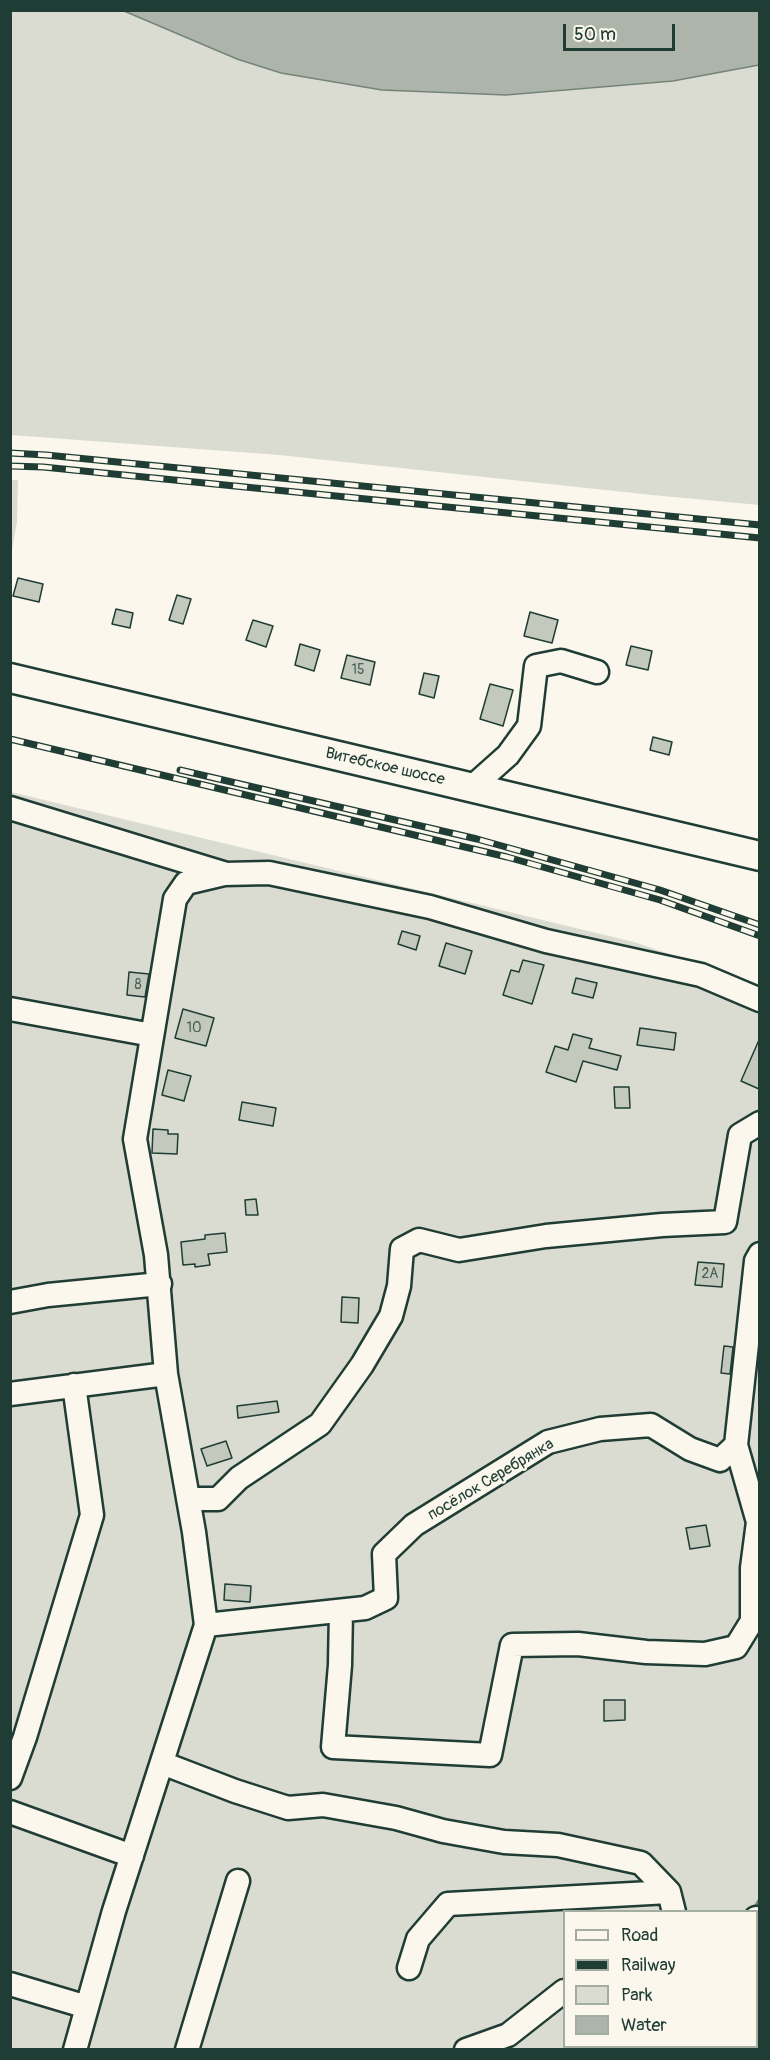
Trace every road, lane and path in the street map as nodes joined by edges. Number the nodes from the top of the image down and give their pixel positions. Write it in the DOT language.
graph roads {
  1 [pos="597,672"];
  2 [pos="10,678"];
  3 [pos="471,788"];
  4 [pos="10,808"];
  5 [pos="759,856"];
  6 [pos="224,874"];
  7 [pos="759,1000"];
  8 [pos="10,1009"];
  9 [pos="152,1035"];
  10 [pos="759,1123"];
  11 [pos="759,1254"];
  12 [pos="160,1284"];
  13 [pos="10,1302"];
  14 [pos="166,1374"];
  15 [pos="74,1385"];
  16 [pos="10,1394"];
  17 [pos="736,1445"];
  18 [pos="189,1499"];
  19 [pos="341,1611"];
  20 [pos="206,1625"];
  21 [pos="162,1763"];
  22 [pos="10,1778"];
  23 [pos="10,1812"];
  24 [pos="132,1856"];
  25 [pos="238,1881"];
  26 [pos="671,1902"];
  27 [pos="409,1968"];
  28 [pos="10,1983"];
  29 [pos="563,1992"];
  30 [pos="87,2007"];
  31 [pos="75,2049"];
  32 [pos="187,2049"];
  33 [pos="466,2049"];
  1 -- 3 [label="lane"];
  2 -- 3 [label="main road, Витебское шоссе"];
  3 -- 5 [label="main road, Витебское шоссе"];
  4 -- 6 [label="lane"];
  6 -- 7 [label="lane"];
  6 -- 9 [label="lane"];
  8 -- 9 [label="lane"];
  9 -- 12 [label="lane"];
  10 -- 18 [label="lane"];
  11 -- 17 [label="lane"];
  12 -- 13 [label="lane"];
  12 -- 14 [label="lane"];
  14 -- 15 [label="lane"];
  14 -- 18 [label="lane"];
  15 -- 16 [label="lane"];
  15 -- 22 [label="lane"];
  17 -- 19 [label="lane, посёлок Серебрянка"];
  17 -- 19 [label="lane"];
  18 -- 20 [label="lane"];
  19 -- 20 [label="lane, посёлок Серебрянка"];
  20 -- 21 [label="lane"];
  21 -- 24 [label="lane"];
  21 -- 26 [label="lane"];
  23 -- 24 [label="lane"];
  24 -- 30 [label="lane"];
  25 -- 32 [label="lane"];
  26 -- 27 [label="lane"];
  28 -- 30 [label="lane"];
  29 -- 33 [label="lane"];
  30 -- 31 [label="lane"];
}
